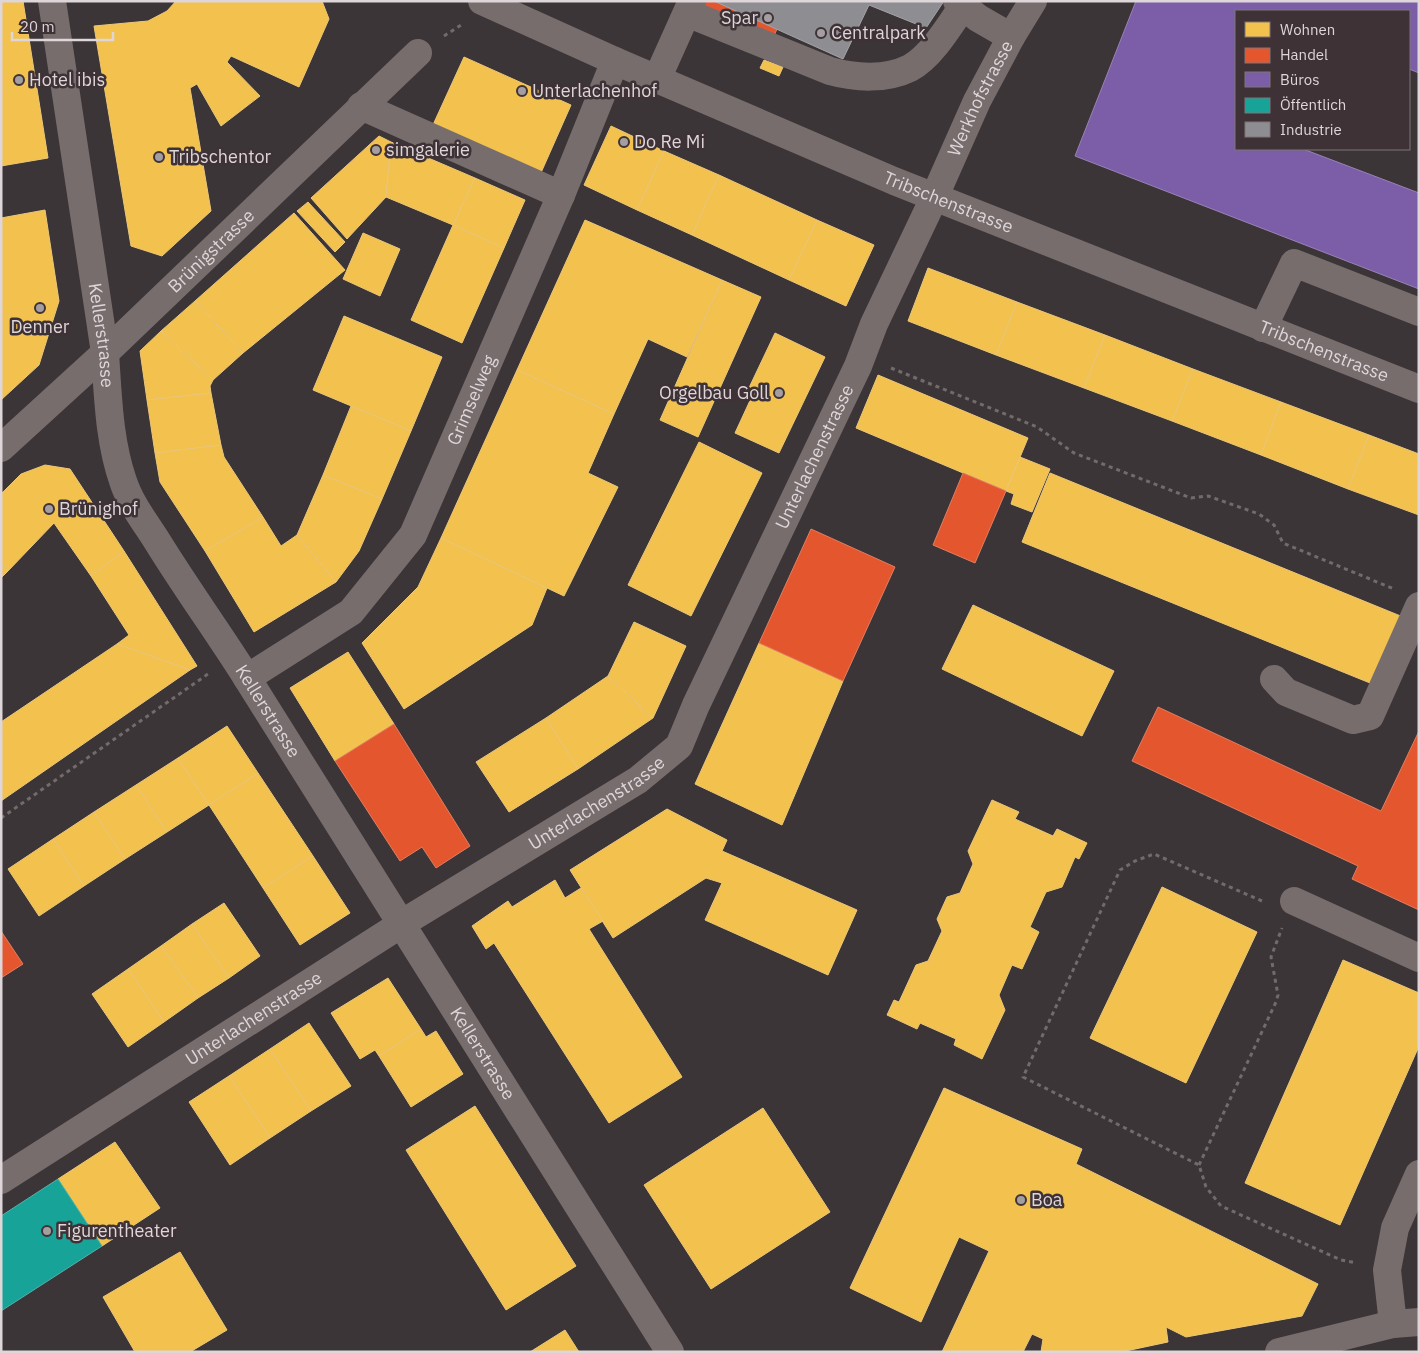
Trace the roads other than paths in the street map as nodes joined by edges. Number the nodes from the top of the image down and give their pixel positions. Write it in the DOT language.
graph roads {
  1 [pos="52,1"];
  2 [pos="1034,1"];
  3 [pos="487,3"];
  4 [pos="960,4"];
  5 [pos="689,7"];
  6 [pos="1011,36"];
  7 [pos="418,53"];
  8 [pos="615,61"];
  9 [pos="657,79"];
  10 [pos="361,106"];
  11 [pos="561,195"];
  12 [pos="934,198"];
  13 [pos="1419,312"];
  14 [pos="1263,328"];
  15 [pos="105,353"];
  16 [pos="1419,389"];
  17 [pos="1,448"];
  18 [pos="1410,599"];
  19 [pos="240,667"];
  20 [pos="1274,679"];
  21 [pos="1283,909"];
  22 [pos="402,924"];
  23 [pos="1419,958"];
  24 [pos="1419,1174"];
  25 [pos="1,1180"];
  26 [pos="1406,1323"];
  27 [pos="670,1352"];
  28 [pos="1279,1352"];
  1 -- 15 [label="street, Kellerstrasse"];
  2 -- 6 [label="street, Werkhofstrasse"];
  3 -- 8 [label="street, Tribschenstrasse"];
  4 -- 5 [label="street"];
  4 -- 6 [label="street"];
  5 -- 9 [label="street"];
  6 -- 12 [label="street, Werkhofstrasse"];
  7 -- 10 [label="street, Brünigstrasse"];
  8 -- 9 [label="street, Tribschenstrasse"];
  8 -- 11 [label="street, Grimselweg"];
  9 -- 12 [label="street, Tribschenstrasse"];
  10 -- 11 [label="street"];
  10 -- 15 [label="street, Brünigstrasse"];
  11 -- 19 [label="street, Grimselweg"];
  12 -- 14 [label="street, Tribschenstrasse"];
  12 -- 22 [label="street, Unterlachenstrasse"];
  13 -- 14 [label="street"];
  14 -- 16 [label="street, Tribschenstrasse"];
  15 -- 17 [label="street, Brünigstrasse"];
  15 -- 19 [label="street, Kellerstrasse"];
  18 -- 20 [label="street"];
  19 -- 22 [label="street, Kellerstrasse"];
  21 -- 23 [label="street"];
  22 -- 25 [label="street, Unterlachenstrasse"];
  22 -- 27 [label="street, Kellerstrasse"];
  24 -- 26 [label="street"];
  26 -- 28 [label="street"];
}
